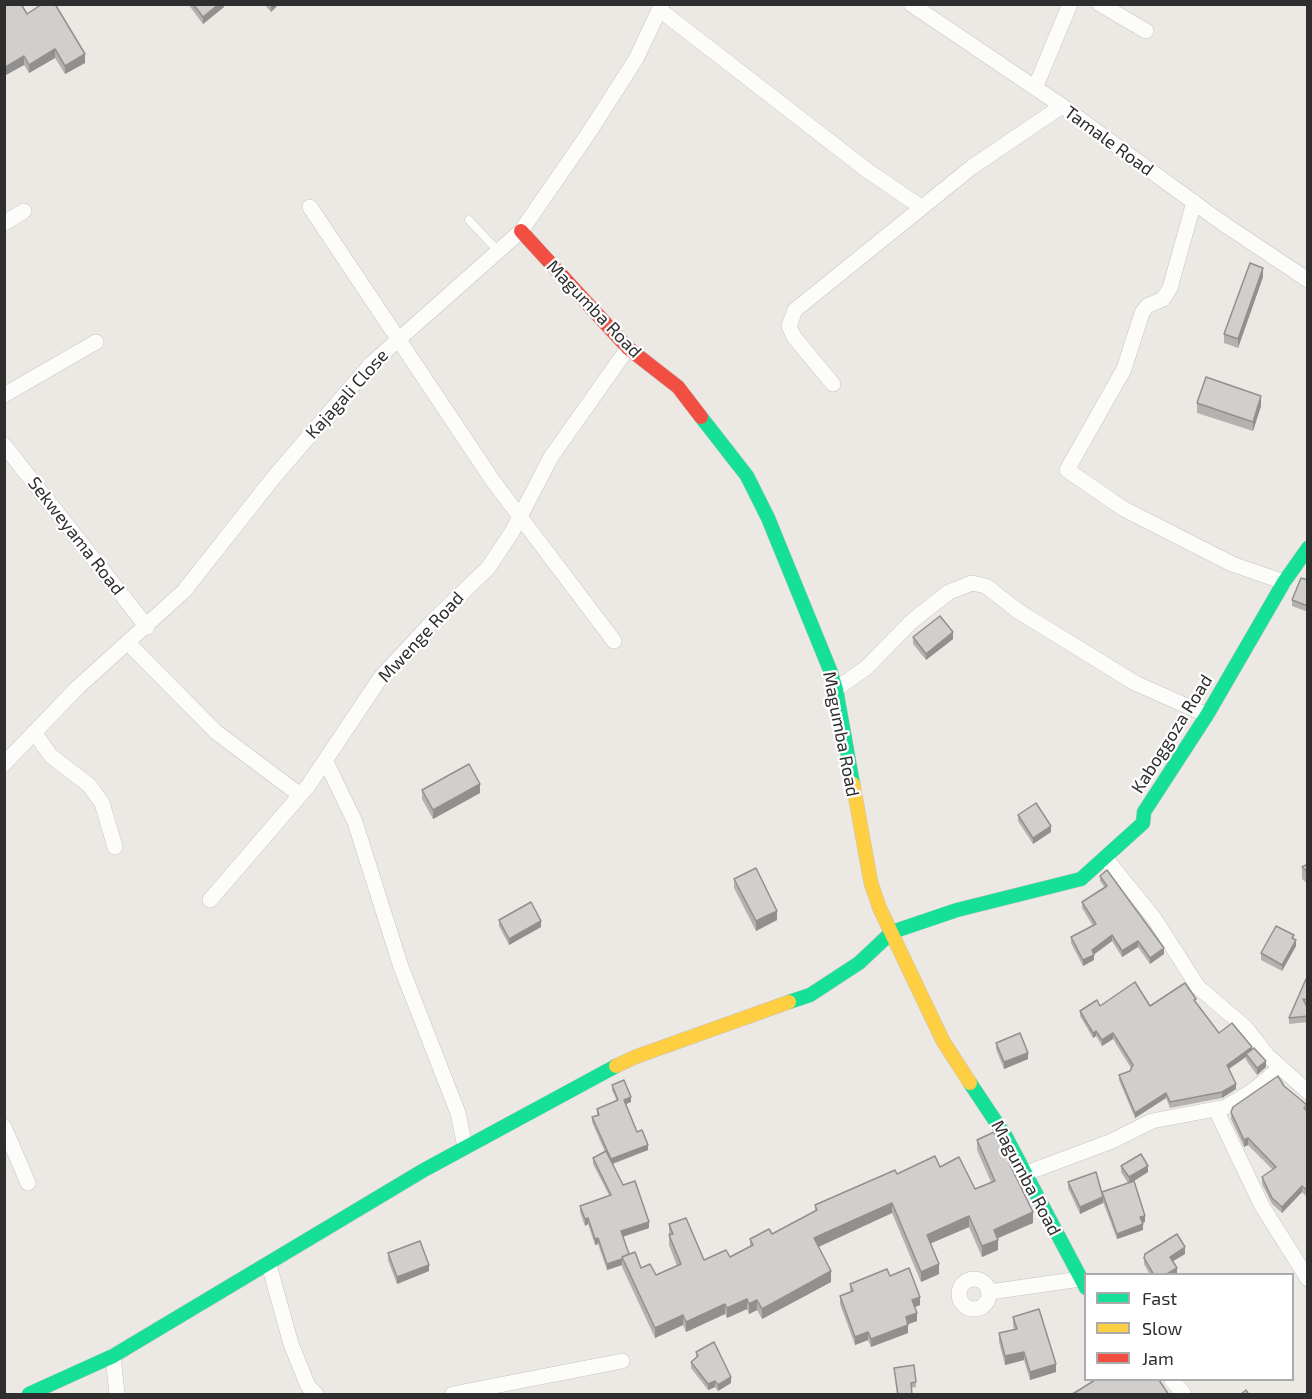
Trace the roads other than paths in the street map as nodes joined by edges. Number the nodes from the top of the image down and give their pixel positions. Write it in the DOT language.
graph roads {
  1 [pos="911,4"];
  2 [pos="1070,4"];
  3 [pos="1100,4"];
  4 [pos="661,7"];
  5 [pos="1146,31"];
  6 [pos="1035,88"];
  7 [pos="1062,106"];
  8 [pos="1194,202"];
  9 [pos="310,207"];
  10 [pos="921,207"];
  11 [pos="24,211"];
  12 [pos="469,220"];
  13 [pos="4,223"];
  14 [pos="521,231"];
  15 [pos="498,251"];
  16 [pos="1308,280"];
  17 [pos="396,340"];
  18 [pos="96,342"];
  19 [pos="628,348"];
  20 [pos="833,384"];
  21 [pos="4,395"];
  22 [pos="4,445"];
  23 [pos="521,516"];
  24 [pos="1308,548"];
  25 [pos="1284,582"];
  26 [pos="147,627"];
  27 [pos="614,641"];
  28 [pos="128,643"];
  29 [pos="836,689"];
  30 [pos="1207,715"];
  31 [pos="34,732"];
  32 [pos="326,762"];
  33 [pos="4,764"];
  34 [pos="300,795"];
  35 [pos="115,847"];
  36 [pos="1106,859"];
  37 [pos="210,900"];
  38 [pos="892,932"];
  39 [pos="1280,1068"];
  40 [pos="1308,1092"];
  41 [pos="1215,1110"];
  42 [pos="4,1127"];
  43 [pos="465,1147"];
  44 [pos="1024,1174"];
  45 [pos="28,1184"];
  46 [pos="269,1266"];
  47 [pos="1308,1279"];
  48 [pos="1083,1284"];
  49 [pos="990,1292"];
  50 [pos="112,1356"];
  51 [pos="622,1361"];
  52 [pos="1173,1381"];
  53 [pos="29,1395"];
  54 [pos="117,1395"];
  55 [pos="316,1395"];
  56 [pos="453,1395"];
  57 [pos="1184,1395"];
  1 -- 6 [label="street, Tamale Road"];
  2 -- 6 [label="street"];
  3 -- 5 [label="street"];
  4 -- 10 [label="street"];
  4 -- 14 [label="street, Kajagali Close"];
  6 -- 7 [label="street, Tamale Road"];
  7 -- 8 [label="street, Tamale Road"];
  7 -- 10 [label="street"];
  8 -- 16 [label="street, Tamale Road"];
  8 -- 25 [label="street"];
  9 -- 17 [label="street"];
  10 -- 20 [label="street"];
  11 -- 13 [label="street"];
  12 -- 15 [label="lane"];
  14 -- 15 [label="street, Kajagali Close"];
  14 -- 19 [label="street, Magumba Road"];
  15 -- 17 [label="street, Kajagali Close"];
  17 -- 23 [label="street"];
  17 -- 26 [label="street, Kajagali Close"];
  18 -- 21 [label="street"];
  19 -- 23 [label="street, Mwenge Road"];
  19 -- 29 [label="street, Magumba Road"];
  22 -- 26 [label="street, Sekweyama Road"];
  23 -- 27 [label="street"];
  23 -- 32 [label="street, Mwenge Road"];
  24 -- 25 [label="street, Kaboggoza Road"];
  25 -- 30 [label="street, Kaboggoza Road"];
  26 -- 28 [label="street, Kajagali Close"];
  28 -- 31 [label="street, Kajagali Close"];
  28 -- 34 [label="street"];
  29 -- 30 [label="street"];
  29 -- 38 [label="street, Magumba Road"];
  30 -- 36 [label="street, Kaboggoza Road"];
  31 -- 33 [label="street, Kajagali Close"];
  31 -- 35 [label="street"];
  32 -- 34 [label="street, Mwenge Road"];
  32 -- 43 [label="street"];
  34 -- 37 [label="street, Mwenge Road"];
  36 -- 38 [label="street, Kaboggoza Road"];
  36 -- 39 [label="street"];
  38 -- 43 [label="street"];
  38 -- 44 [label="street, Magumba Road"];
  39 -- 40 [label="street"];
  39 -- 41 [label="street"];
  41 -- 44 [label="street"];
  41 -- 47 [label="street"];
  42 -- 45 [label="street"];
  43 -- 46 [label="street"];
  44 -- 48 [label="street, Magumba Road"];
  46 -- 50 [label="street"];
  46 -- 55 [label="street"];
  48 -- 49 [label="street"];
  50 -- 53 [label="street"];
  50 -- 54 [label="street"];
  51 -- 56 [label="street"];
  52 -- 57 [label="street"];
}
